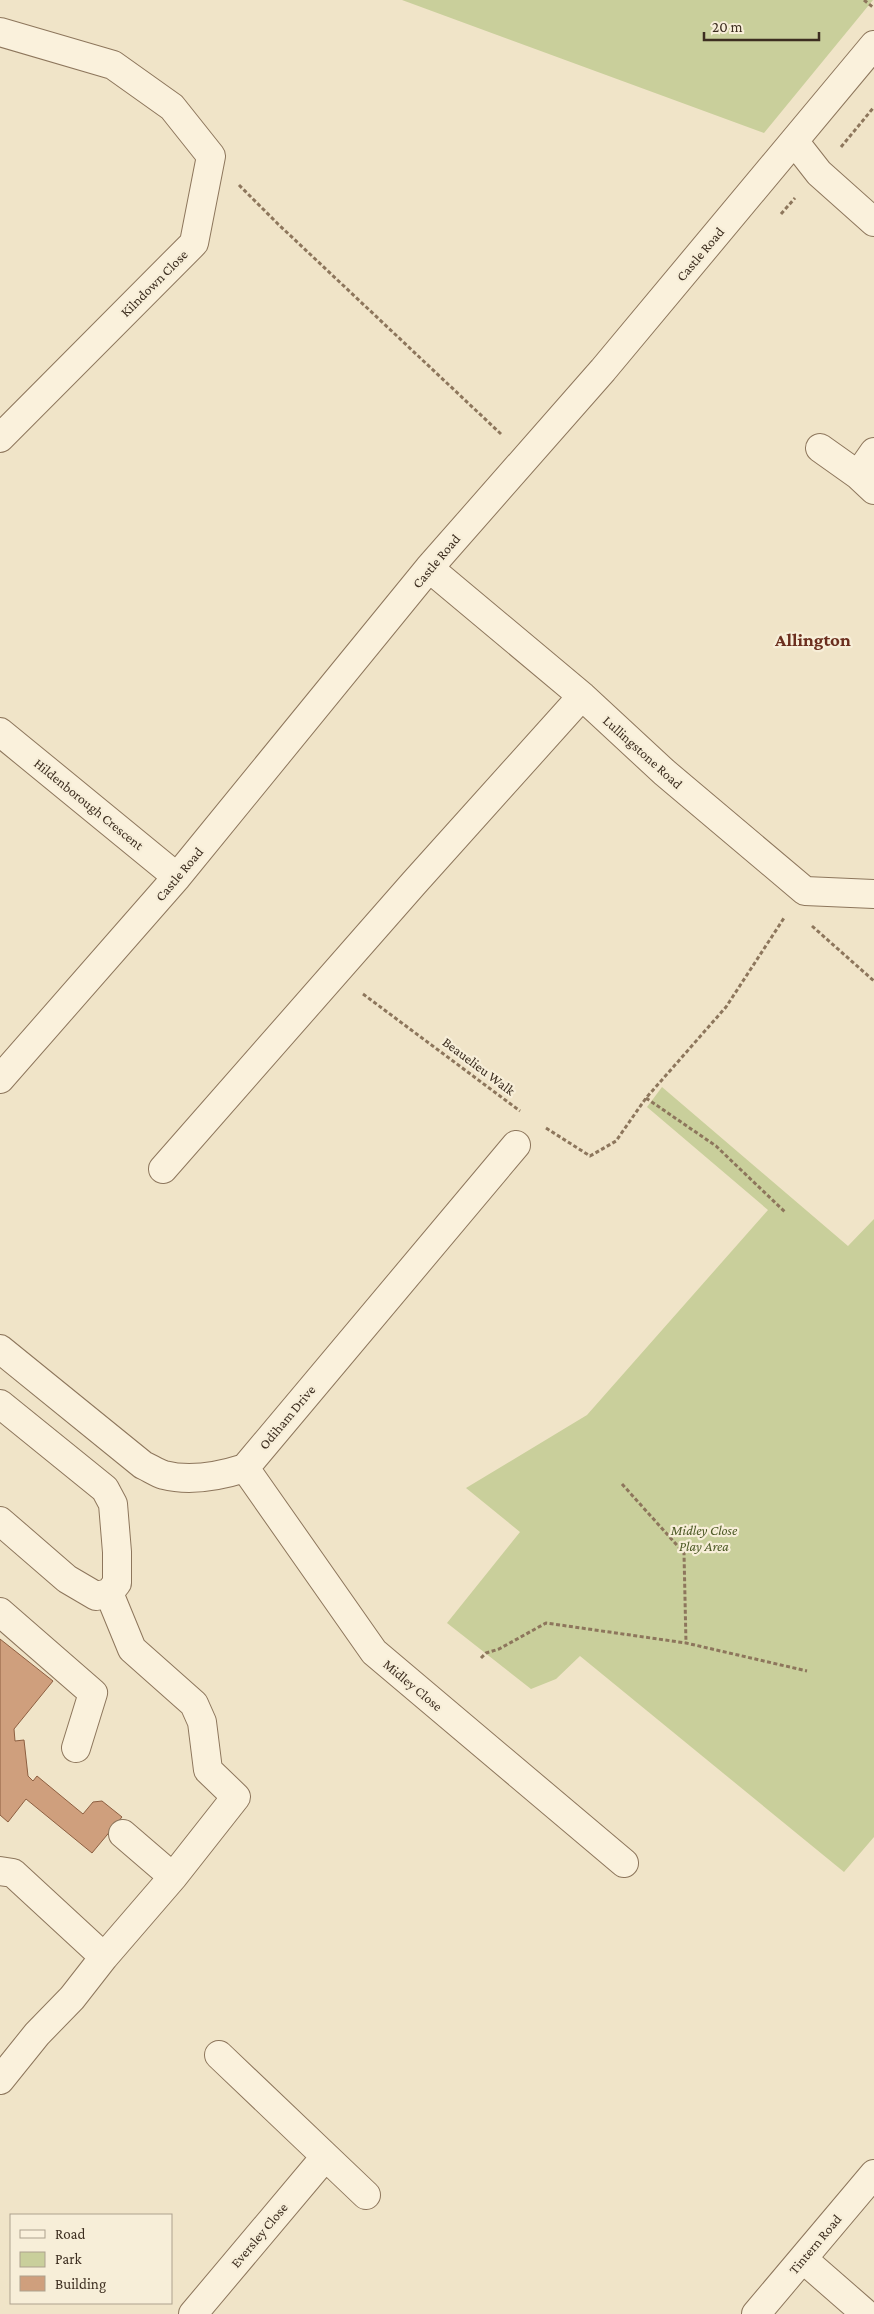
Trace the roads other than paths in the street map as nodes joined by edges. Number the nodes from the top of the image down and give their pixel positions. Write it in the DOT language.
graph roads {
  1 [pos="0,32"];
  2 [pos="874,45"];
  3 [pos="794,141"];
  4 [pos="874,222"];
  5 [pos="0,438"];
  6 [pos="820,448"];
  7 [pos="874,452"];
  8 [pos="866,482"];
  9 [pos="429,568"];
  10 [pos="582,696"];
  11 [pos="0,732"];
  12 [pos="177,877"];
  13 [pos="874,894"];
  14 [pos="0,1079"];
  15 [pos="516,1145"];
  16 [pos="163,1169"];
  17 [pos="0,1349"];
  18 [pos="0,1404"];
  19 [pos="245,1468"];
  20 [pos="0,1521"];
  21 [pos="109,1593"];
  22 [pos="0,1612"];
  23 [pos="76,1748"];
  24 [pos="123,1834"];
  25 [pos="624,1863"];
  26 [pos="0,1871"];
  27 [pos="173,1877"];
  28 [pos="104,1957"];
  29 [pos="219,2056"];
  30 [pos="0,2080"];
  31 [pos="325,2157"];
  32 [pos="874,2174"];
  33 [pos="366,2195"];
  34 [pos="803,2259"];
  35 [pos="193,2314"];
  36 [pos="756,2314"];
  37 [pos="866,2314"];
  1 -- 5 [label="street, Kilndown Close"];
  2 -- 3 [label="street, Castle Road"];
  3 -- 4 [label="street"];
  3 -- 9 [label="street, Castle Road"];
  6 -- 8 [label="street"];
  7 -- 8 [label="street"];
  9 -- 10 [label="street, Lullingstone Road"];
  9 -- 12 [label="street, Castle Road"];
  10 -- 13 [label="street, Lullingstone Road"];
  10 -- 16 [label="street"];
  11 -- 12 [label="street, Hildenborough Crescent"];
  12 -- 14 [label="street, Castle Road"];
  15 -- 19 [label="street, Odiham Drive"];
  17 -- 19 [label="street"];
  18 -- 21 [label="street"];
  19 -- 25 [label="street, Midley Close"];
  20 -- 21 [label="street"];
  21 -- 27 [label="street"];
  22 -- 23 [label="street"];
  24 -- 27 [label="street"];
  26 -- 28 [label="street"];
  27 -- 28 [label="street"];
  28 -- 30 [label="street"];
  29 -- 31 [label="street"];
  31 -- 33 [label="street"];
  31 -- 35 [label="street, Eversley Close"];
  32 -- 34 [label="street, Tintern Road"];
  34 -- 36 [label="street, Tintern Road"];
  34 -- 37 [label="street"];
}
